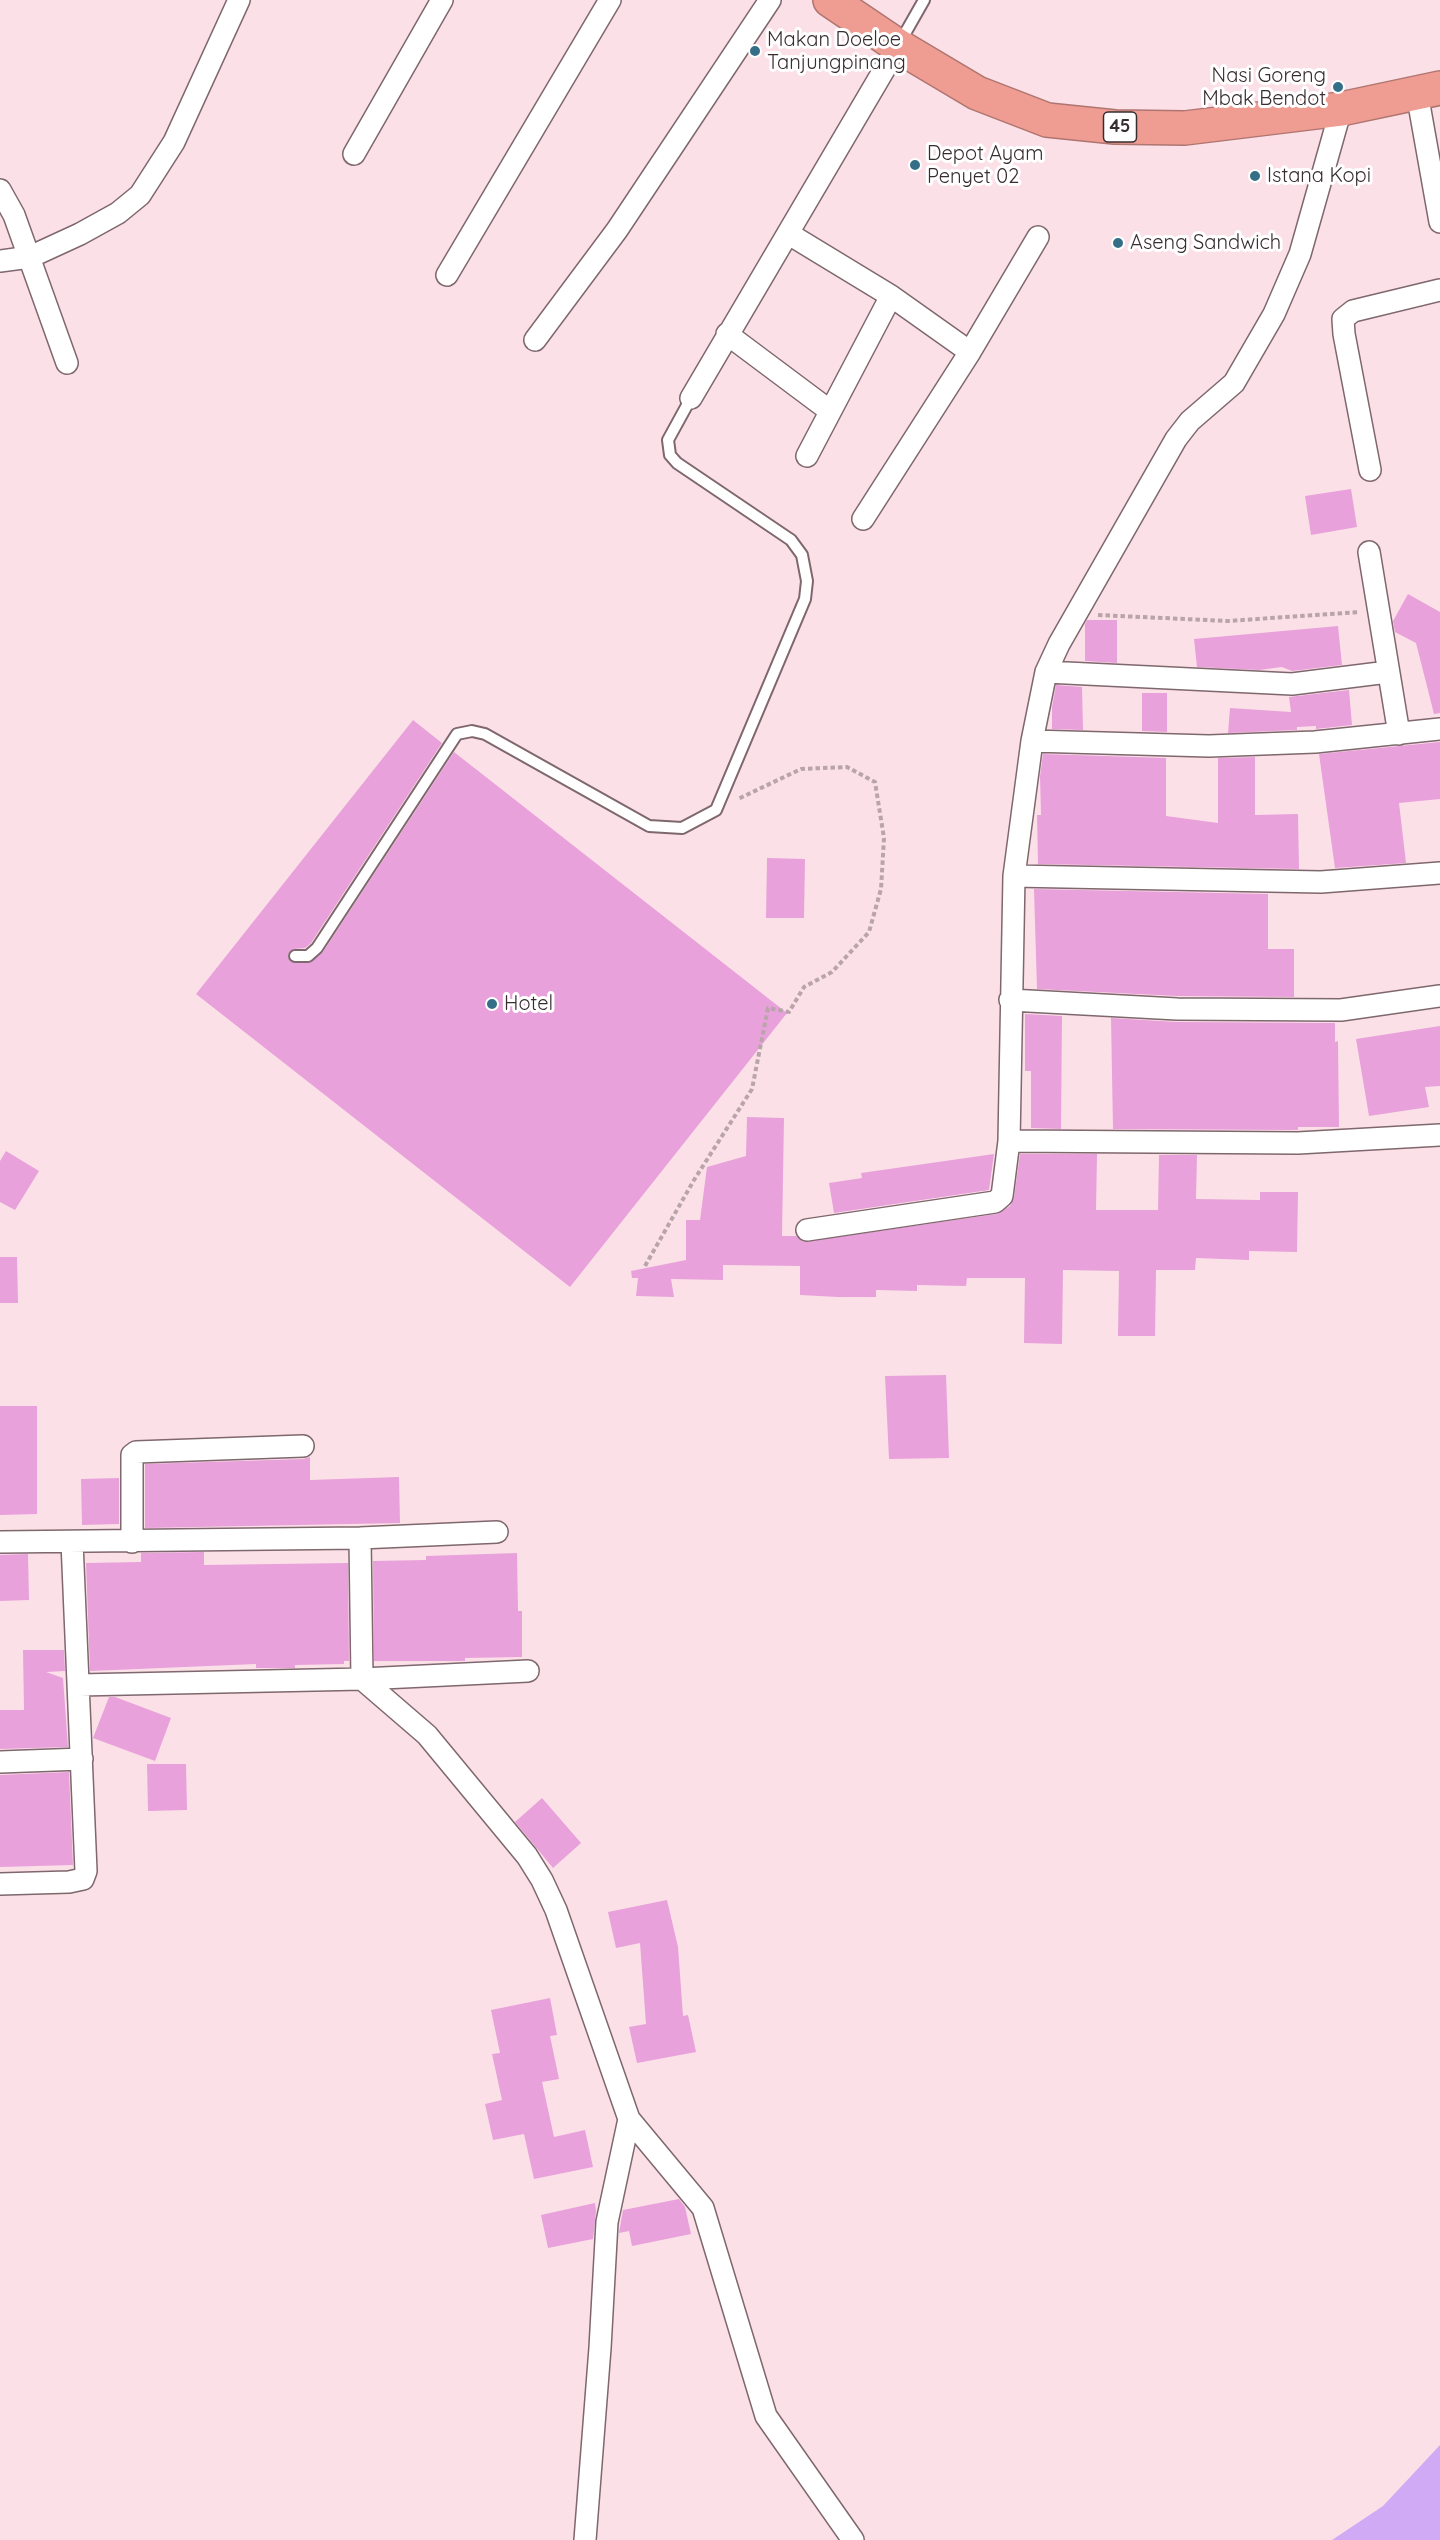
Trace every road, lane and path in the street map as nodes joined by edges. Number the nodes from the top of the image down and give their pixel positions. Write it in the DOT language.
graph roads {
  1 [pos="239,0"];
  2 [pos="442,0"];
  3 [pos="610,0"];
  4 [pos="770,0"];
  5 [pos="830,0"];
  6 [pos="924,0"];
  7 [pos="898,46"];
  8 [pos="1428,90"];
  9 [pos="1341,109"];
  10 [pos="354,154"];
  11 [pos="0,190"];
  12 [pos="1440,222"];
  13 [pos="789,234"];
  14 [pos="1038,237"];
  15 [pos="30,257"];
  16 [pos="0,261"];
  17 [pos="447,275"];
  18 [pos="1440,290"];
  19 [pos="891,296"];
  20 [pos="727,334"];
  21 [pos="536,340"];
  22 [pos="970,352"];
  23 [pos="67,363"];
  24 [pos="691,398"];
  25 [pos="830,411"];
  26 [pos="807,456"];
  27 [pos="1370,470"];
  28 [pos="863,519"];
  29 [pos="1369,552"];
  30 [pos="1379,611"];
  31 [pos="1076,614"];
  32 [pos="1046,672"];
  33 [pos="1388,672"];
  34 [pos="1440,729"];
  35 [pos="1400,734"];
  36 [pos="1032,741"];
  37 [pos="716,810"];
  38 [pos="1440,873"];
  39 [pos="1014,876"];
  40 [pos="295,956"];
  41 [pos="1440,996"];
  42 [pos="1010,1000"];
  43 [pos="1440,1136"];
  44 [pos="1009,1141"];
  45 [pos="807,1230"];
  46 [pos="645,1266"];
  47 [pos="303,1446"];
  48 [pos="498,1532"];
  49 [pos="360,1538"];
  50 [pos="0,1542"];
  51 [pos="72,1542"];
  52 [pos="132,1542"];
  53 [pos="528,1671"];
  54 [pos="362,1679"];
  55 [pos="79,1685"];
  56 [pos="82,1759"];
  57 [pos="0,1762"];
  58 [pos="0,1884"];
  59 [pos="630,2119"];
  60 [pos="585,2540"];
  61 [pos="853,2540"];
  1 -- 15 [label="street"];
  2 -- 10 [label="street"];
  3 -- 17 [label="street"];
  4 -- 21 [label="street"];
  5 -- 7 [label="highway, 45"];
  6 -- 7 [label="lane"];
  7 -- 9 [label="highway, 45"];
  7 -- 13 [label="street"];
  8 -- 9 [label="highway, 45"];
  8 -- 12 [label="street"];
  9 -- 31 [label="street"];
  11 -- 15 [label="street"];
  13 -- 19 [label="street"];
  13 -- 20 [label="street"];
  14 -- 22 [label="street"];
  15 -- 16 [label="street"];
  15 -- 23 [label="street"];
  18 -- 27 [label="street"];
  19 -- 22 [label="street"];
  19 -- 25 [label="street"];
  20 -- 24 [label="street"];
  20 -- 25 [label="street"];
  22 -- 28 [label="street"];
  24 -- 37 [label="lane"];
  25 -- 26 [label="street"];
  29 -- 30 [label="street"];
  30 -- 31 [label="path"];
  30 -- 33 [label="street"];
  31 -- 32 [label="street"];
  32 -- 33 [label="street"];
  32 -- 36 [label="street"];
  33 -- 35 [label="street"];
  34 -- 35 [label="street"];
  35 -- 36 [label="street"];
  36 -- 39 [label="street"];
  37 -- 40 [label="lane"];
  37 -- 46 [label="path"];
  38 -- 39 [label="street"];
  39 -- 42 [label="street"];
  41 -- 42 [label="street"];
  42 -- 44 [label="street"];
  43 -- 44 [label="street"];
  44 -- 45 [label="street"];
  47 -- 52 [label="street"];
  48 -- 49 [label="street"];
  49 -- 52 [label="street"];
  49 -- 54 [label="street"];
  50 -- 51 [label="street"];
  51 -- 52 [label="street"];
  51 -- 55 [label="street"];
  53 -- 54 [label="street"];
  54 -- 55 [label="street"];
  54 -- 59 [label="street"];
  55 -- 56 [label="street"];
  56 -- 57 [label="street"];
  56 -- 58 [label="street"];
  59 -- 60 [label="street"];
  59 -- 61 [label="street"];
}
